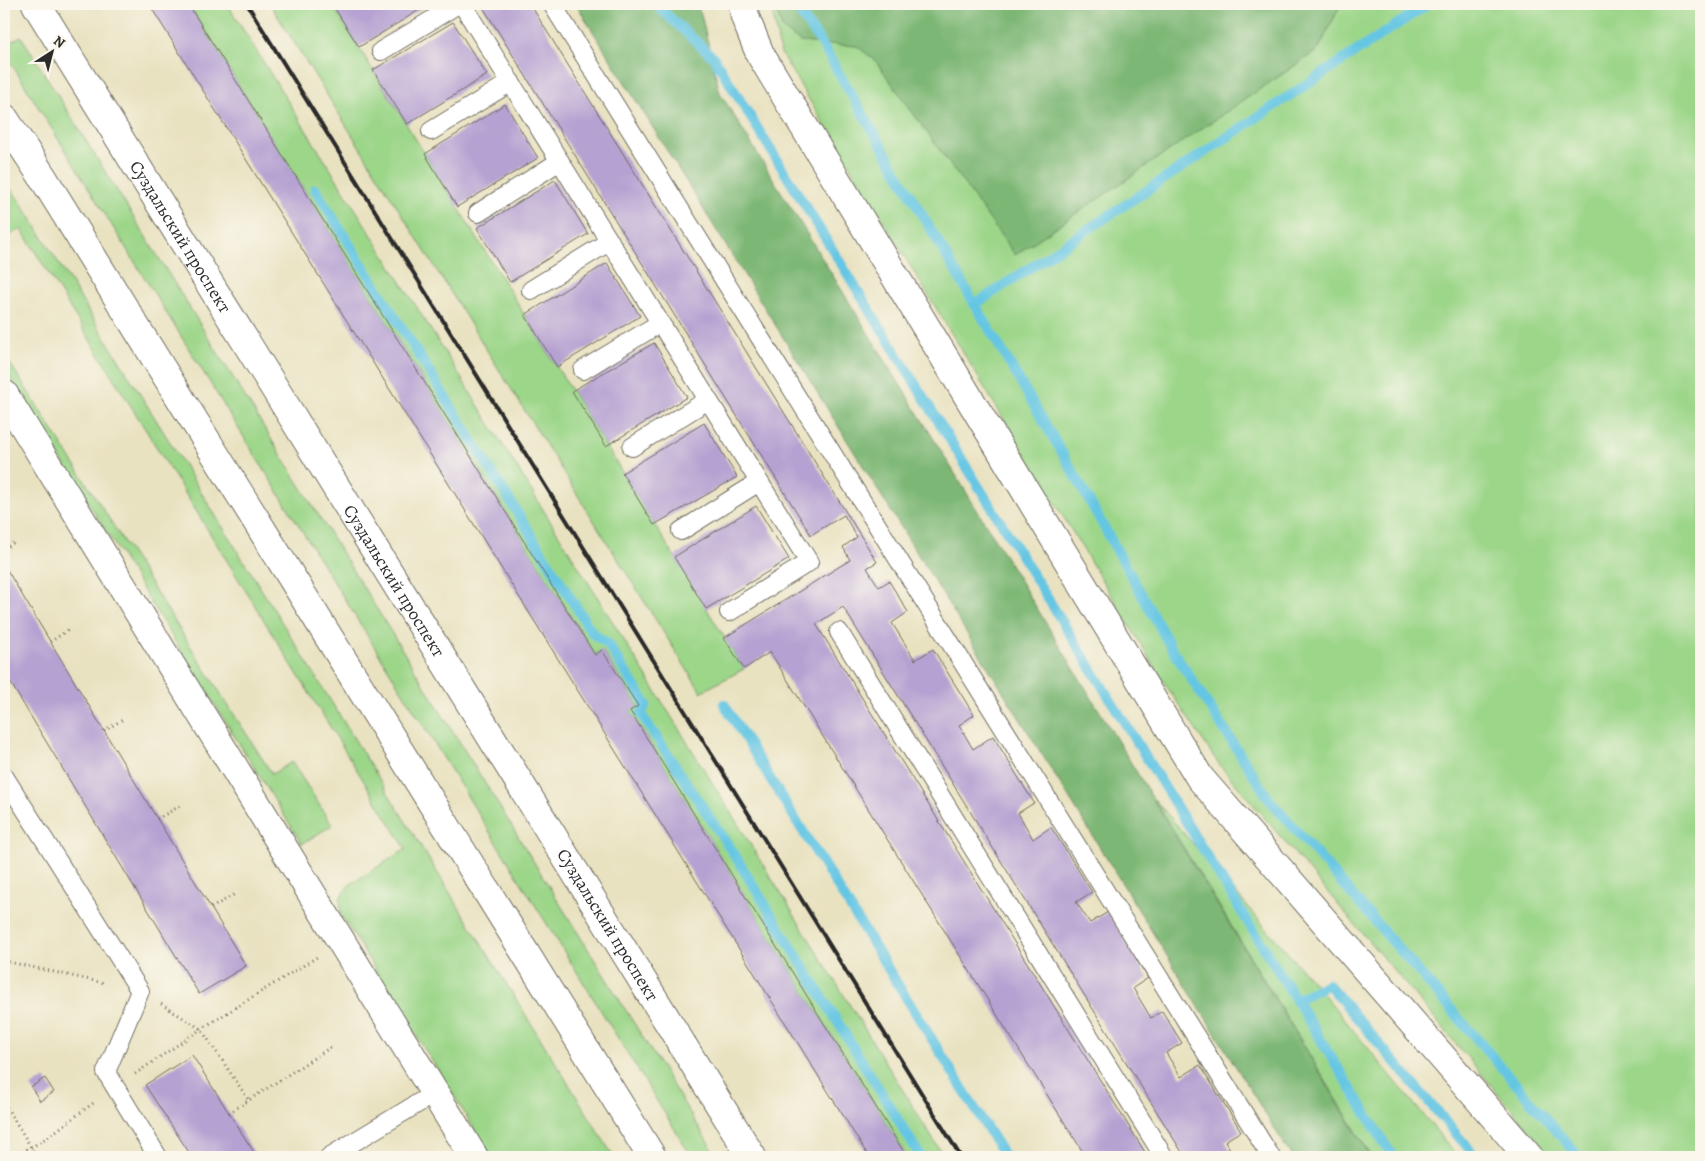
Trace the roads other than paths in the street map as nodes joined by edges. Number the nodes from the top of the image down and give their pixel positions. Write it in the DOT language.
graph roads {
  1 [pos="36,4"];
  2 [pos="458,4"];
  3 [pos="462,4"];
  4 [pos="552,4"];
  5 [pos="743,4"];
  6 [pos="381,51"];
  7 [pos="511,82"];
  8 [pos="4,118"];
  9 [pos="431,131"];
  10 [pos="560,161"];
  11 [pos="478,212"];
  12 [pos="610,241"];
  13 [pos="531,290"];
  14 [pos="660,323"];
  15 [pos="583,370"];
  16 [pos="4,394"];
  17 [pos="708,400"];
  18 [pos="632,447"];
  19 [pos="759,482"];
  20 [pos="681,531"];
  21 [pos="729,612"];
  22 [pos="839,632"];
  23 [pos="4,776"];
  24 [pos="435,1093"];
  25 [pos="158,1157"];
  26 [pos="329,1157"];
  27 [pos="474,1157"];
  28 [pos="652,1157"];
  29 [pos="752,1157"];
  30 [pos="1164,1157"];
  31 [pos="1272,1157"];
  32 [pos="1529,1157"];
  1 -- 29 [label="main road, Суздальский проспект"];
  2 -- 6 [label="lane"];
  3 -- 7 [label="lane"];
  4 -- 31 [label="lane"];
  5 -- 32 [label="main road"];
  7 -- 9 [label="lane"];
  7 -- 10 [label="lane"];
  8 -- 28 [label="main road"];
  10 -- 11 [label="lane"];
  10 -- 12 [label="lane"];
  12 -- 13 [label="lane"];
  12 -- 14 [label="lane"];
  14 -- 15 [label="lane"];
  14 -- 17 [label="lane"];
  16 -- 24 [label="main road"];
  17 -- 18 [label="lane"];
  17 -- 19 [label="lane"];
  19 -- 20 [label="lane"];
  19 -- 21 [label="lane"];
  22 -- 30 [label="lane"];
  23 -- 25 [label="lane"];
  24 -- 26 [label="lane"];
  24 -- 27 [label="main road"];
}
